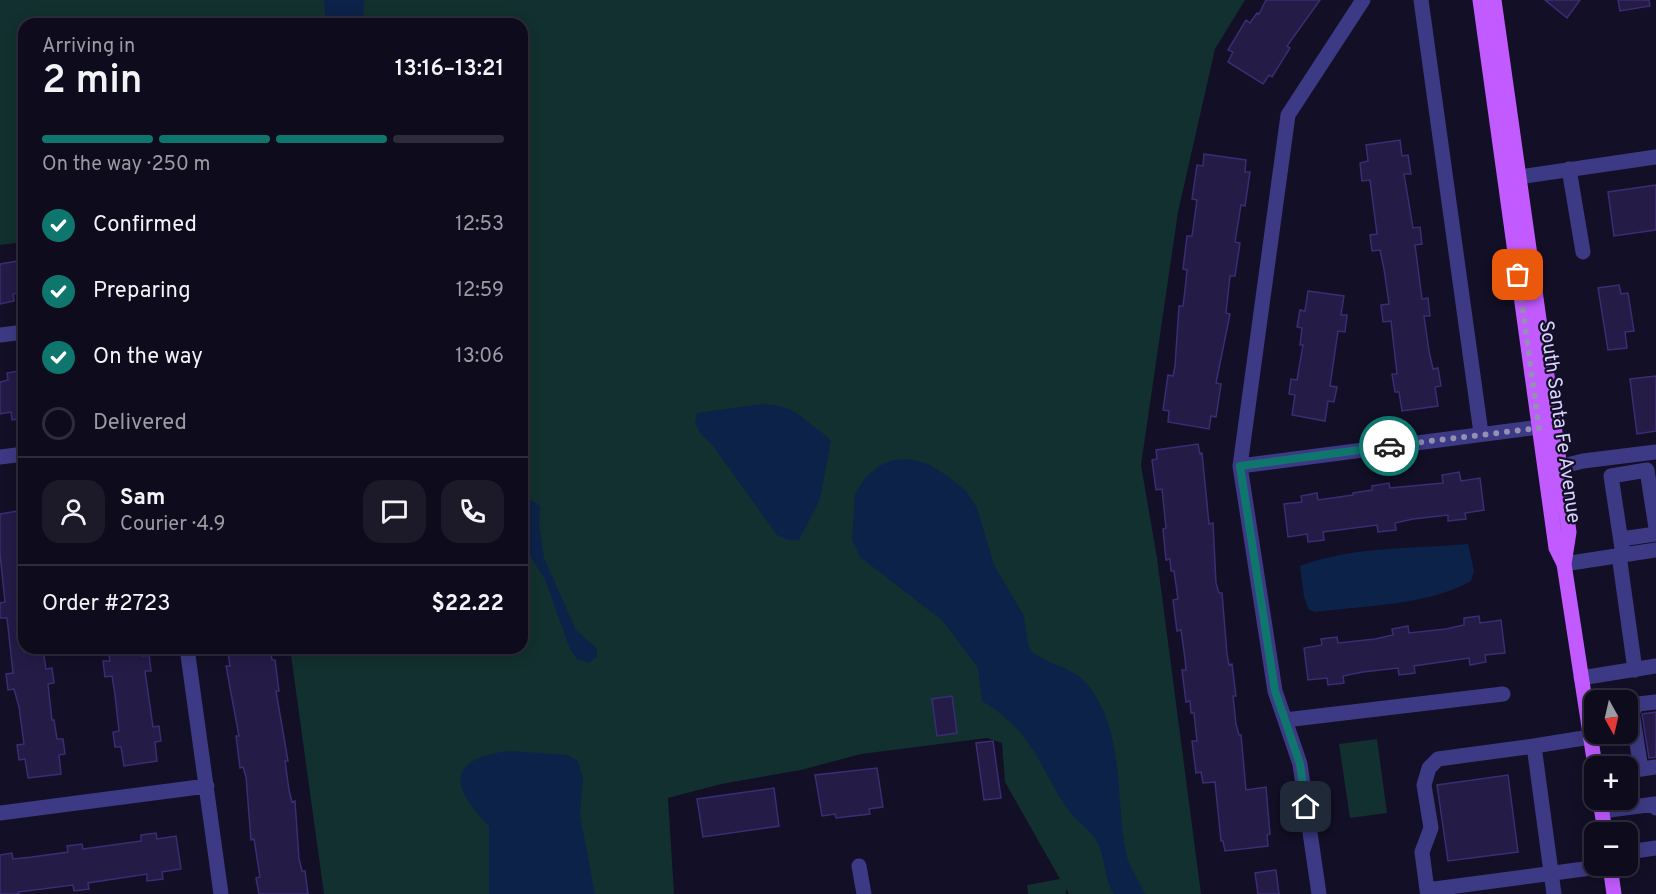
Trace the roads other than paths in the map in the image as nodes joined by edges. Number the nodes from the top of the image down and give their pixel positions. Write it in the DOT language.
graph roads {
  1 [pos="1363,0"];
  2 [pos="1421,0"];
  3 [pos="1480,0"];
  4 [pos="1494,0"];
  5 [pos="1656,157"];
  6 [pos="1569,169"];
  7 [pos="1519,177"];
  8 [pos="1583,252"];
  9 [pos="18,333"];
  10 [pos="0,335"];
  11 [pos="1539,428"];
  12 [pos="1481,433"];
  13 [pos="1656,452"];
  14 [pos="18,455"];
  15 [pos="0,457"];
  16 [pos="1240,466"];
  17 [pos="1559,467"];
  18 [pos="1656,528"];
  19 [pos="1656,534"];
  20 [pos="1621,539"];
  21 [pos="1656,550"];
  22 [pos="1621,555"];
  23 [pos="1564,564"];
  24 [pos="189,654"];
  25 [pos="1656,666"];
  26 [pos="1635,670"];
  27 [pos="1581,678"];
  28 [pos="1584,693"];
  29 [pos="1503,694"];
  30 [pos="1656,702"];
  31 [pos="1638,704"];
  32 [pos="1285,720"];
  33 [pos="1584,730"];
  34 [pos="1636,744"];
  35 [pos="1534,746"];
  36 [pos="1641,769"];
  37 [pos="207,786"];
  38 [pos="1638,804"];
  39 [pos="1656,808"];
  40 [pos="0,813"];
  41 [pos="1656,848"];
  42 [pos="1638,851"];
  43 [pos="859,866"];
  44 [pos="1584,869"];
  45 [pos="1552,874"];
  46 [pos="1610,876"];
  47 [pos="1428,892"];
  48 [pos="221,894"];
  49 [pos="864,894"];
  50 [pos="1319,894"];
  51 [pos="1554,894"];
  52 [pos="1614,894"];
  1 -- 16 [label="street"];
  2 -- 12 [label="street"];
  3 -- 11 [label="main road, South Santa Fe Avenue"];
  4 -- 7 [label="main road, South Santa Fe Avenue"];
  5 -- 6 [label="street"];
  6 -- 7 [label="street"];
  6 -- 8 [label="street"];
  7 -- 17 [label="main road, South Santa Fe Avenue"];
  9 -- 10 [label="street"];
  11 -- 12 [label="street"];
  11 -- 23 [label="main road, South Santa Fe Avenue"];
  12 -- 16 [label="street"];
  13 -- 17 [label="street"];
  14 -- 15 [label="street"];
  16 -- 32 [label="street"];
  17 -- 23 [label="main road, South Santa Fe Avenue"];
  18 -- 20 [label="street"];
  19 -- 20 [label="street"];
  20 -- 22 [label="street"];
  21 -- 22 [label="street"];
  22 -- 23 [label="street"];
  22 -- 26 [label="street"];
  23 -- 27 [label="main road, South Santa Fe Avenue"];
  24 -- 37 [label="street"];
  25 -- 26 [label="street"];
  26 -- 27 [label="street"];
  27 -- 28 [label="main road, South Santa Fe Avenue"];
  29 -- 32 [label="street"];
  30 -- 31 [label="street"];
  32 -- 50 [label="street"];
  33 -- 35 [label="street"];
  34 -- 36 [label="street"];
  35 -- 45 [label="street"];
  35 -- 47 [label="street"];
  37 -- 40 [label="street"];
  37 -- 48 [label="street"];
  38 -- 39 [label="street"];
  41 -- 42 [label="street"];
  43 -- 49 [label="street"];
  44 -- 45 [label="street"];
  45 -- 47 [label="street"];
  45 -- 51 [label="street"];
  46 -- 52 [label="main road"];
}
